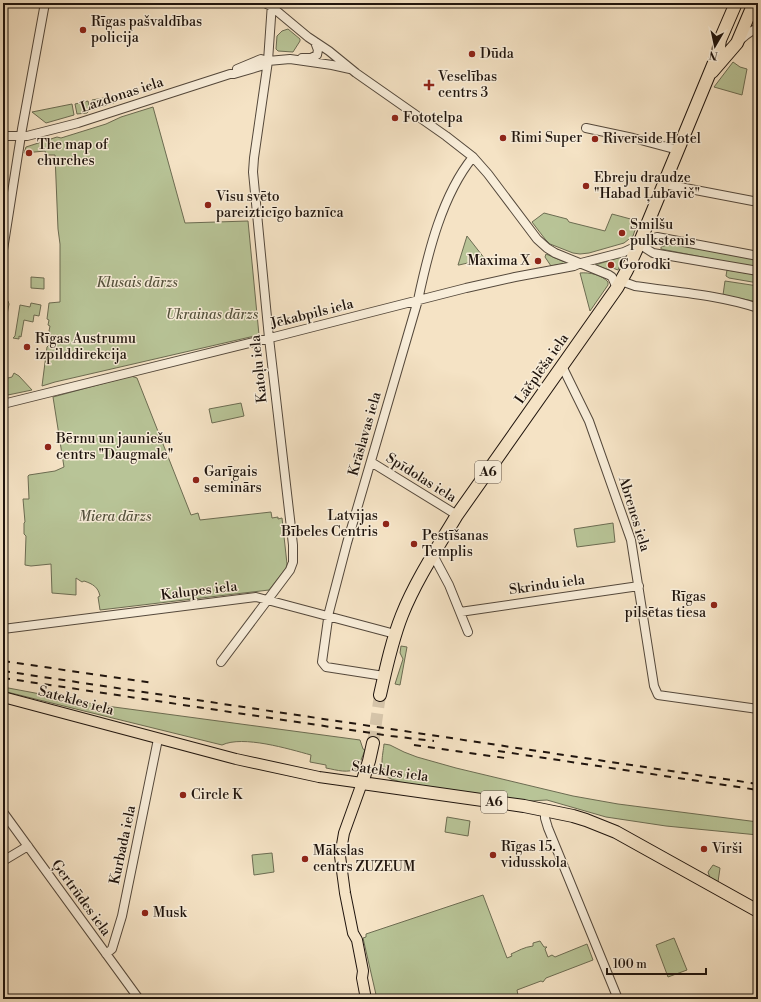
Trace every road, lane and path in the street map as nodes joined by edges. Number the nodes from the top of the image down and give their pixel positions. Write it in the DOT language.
graph roads {
  1 [pos="45,3"];
  2 [pos="736,3"];
  3 [pos="751,3"];
  4 [pos="270,4"];
  5 [pos="747,19"];
  6 [pos="756,30"];
  7 [pos="315,42"];
  8 [pos="738,43"];
  9 [pos="718,53"];
  10 [pos="290,59"];
  11 [pos="268,62"];
  12 [pos="351,69"];
  13 [pos="708,77"];
  14 [pos="586,128"];
  15 [pos="3,136"];
  16 [pos="21,137"];
  17 [pos="678,150"];
  18 [pos="473,157"];
  19 [pos="664,184"];
  20 [pos="758,202"];
  21 [pos="639,244"];
  22 [pos="3,250"];
  23 [pos="758,256"];
  24 [pos="581,262"];
  25 [pos="758,272"];
  26 [pos="619,285"];
  27 [pos="418,300"];
  28 [pos="758,308"];
  29 [pos="269,338"];
  30 [pos="562,366"];
  31 [pos="3,404"];
  32 [pos="371,462"];
  33 [pos="457,515"];
  34 [pos="433,555"];
  35 [pos="639,586"];
  36 [pos="268,600"];
  37 [pos="460,612"];
  38 [pos="328,616"];
  39 [pos="3,629"];
  40 [pos="468,632"];
  41 [pos="395,634"];
  42 [pos="221,662"];
  43 [pos="384,676"];
  44 [pos="380,695"];
  45 [pos="3,697"];
  46 [pos="758,708"];
  47 [pos="158,739"];
  48 [pos="373,743"];
  49 [pos="362,783"];
  50 [pos="545,810"];
  51 [pos="3,812"];
  52 [pos="28,846"];
  53 [pos="3,861"];
  54 [pos="758,911"];
  55 [pos="106,954"];
  56 [pos="139,999"];
  57 [pos="366,999"];
  58 [pos="618,999"];
  1 -- 16 [label="street"];
  2 -- 9 [label="highway, Lāčplēša iela / A6"];
  3 -- 5 [label="highway, A6"];
  3 -- 9 [label="highway, Lāčplēša iela"];
  4 -- 7 [label="street"];
  4 -- 11 [label="street, Katoļu iela"];
  5 -- 6 [label="street"];
  5 -- 8 [label="highway, A6"];
  6 -- 8 [label="street"];
  7 -- 10 [label="street"];
  7 -- 12 [label="street"];
  8 -- 13 [label="highway, A6"];
  9 -- 13 [label="highway, Lāčplēša iela / A6"];
  10 -- 11 [label="street, Lazdonas iela"];
  10 -- 12 [label="street"];
  11 -- 16 [label="street, Lazdonas iela"];
  11 -- 29 [label="street, Katoļu iela"];
  12 -- 18 [label="street"];
  13 -- 17 [label="highway, Lāčplēša iela / A6"];
  14 -- 17 [label="street"];
  15 -- 16 [label="street, Lazdonas iela"];
  16 -- 22 [label="street"];
  17 -- 19 [label="highway, Lāčplēša iela / A6"];
  18 -- 24 [label="street"];
  18 -- 27 [label="street, Krāslavas iela"];
  19 -- 20 [label="street"];
  19 -- 21 [label="highway, Lāčplēša iela / A6"];
  21 -- 23 [label="street, Jēkabpils iela"];
  21 -- 24 [label="street, Jēkabpils iela"];
  21 -- 25 [label="street"];
  21 -- 26 [label="highway, Lāčplēša iela / A6"];
  24 -- 26 [label="street"];
  24 -- 27 [label="street, Jēkabpils iela"];
  26 -- 28 [label="street"];
  26 -- 30 [label="highway, Lāčplēša iela / A6"];
  27 -- 29 [label="street, Jēkabpils iela"];
  27 -- 32 [label="street, Krāslavas iela"];
  29 -- 31 [label="street, Jēkabpils iela"];
  29 -- 36 [label="street, Katoļu iela"];
  30 -- 33 [label="highway, Lāčplēša iela / A6"];
  30 -- 35 [label="street, Abrenes iela"];
  32 -- 33 [label="street, Spīdolas iela"];
  32 -- 38 [label="street, Krāslavas iela"];
  33 -- 34 [label="highway, Lāčplēša iela / A6"];
  34 -- 37 [label="street"];
  34 -- 41 [label="highway, Lāčplēša iela / A6"];
  35 -- 37 [label="street, Skrindu iela"];
  35 -- 46 [label="street, Abrenes iela"];
  36 -- 38 [label="street, Kalupes iela"];
  36 -- 39 [label="street, Kalupes iela"];
  36 -- 42 [label="street, Katoļu iela"];
  37 -- 40 [label="street"];
  38 -- 41 [label="street, Kalupes iela"];
  38 -- 43 [label="street, Krāslavas iela"];
  41 -- 43 [label="highway, Lāčplēša iela / A6"];
  43 -- 44 [label="highway, Lāčplēša iela / A6"];
  45 -- 47 [label="main road, Satekles iela"];
  47 -- 49 [label="main road, Satekles iela"];
  47 -- 55 [label="street, Kurbada iela"];
  48 -- 49 [label="highway"];
  49 -- 50 [label="highway, Satekles iela / A6"];
  49 -- 57 [label="main road"];
  50 -- 54 [label="highway, Satekles iela / A6"];
  50 -- 58 [label="street"];
  51 -- 52 [label="street, Ģertrūdes iela"];
  52 -- 53 [label="street"];
  52 -- 55 [label="street, Ģertrūdes iela"];
  55 -- 56 [label="street, Ģertrūdes iela"];
}
